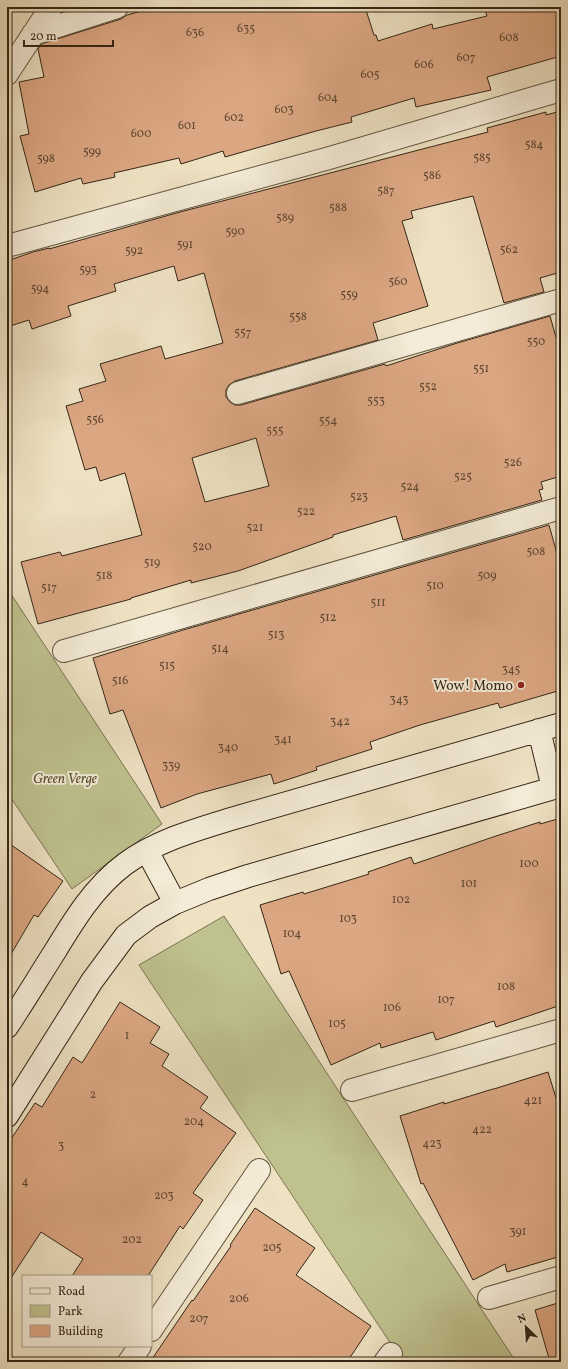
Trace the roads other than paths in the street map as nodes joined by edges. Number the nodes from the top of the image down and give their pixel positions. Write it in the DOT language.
graph roads {
  1 [pos="51,7"];
  2 [pos="117,7"];
  3 [pos="33,34"];
  4 [pos="7,74"];
  5 [pos="561,90"];
  6 [pos="7,246"];
  7 [pos="561,300"];
  8 [pos="238,393"];
  9 [pos="561,508"];
  10 [pos="64,651"];
  11 [pos="561,724"];
  12 [pos="539,730"];
  13 [pos="557,787"];
  14 [pos="147,851"];
  15 [pos="175,903"];
  16 [pos="7,1027"];
  17 [pos="561,1030"];
  18 [pos="352,1090"];
  19 [pos="7,1116"];
  20 [pos="259,1170"];
  21 [pos="561,1277"];
  22 [pos="489,1298"];
  23 [pos="152,1329"];
  24 [pos="139,1347"];
  25 [pos="130,1362"];
  1 -- 3 [label="street"];
  2 -- 3 [label="street"];
  3 -- 4 [label="street"];
  5 -- 6 [label="street"];
  7 -- 8 [label="street"];
  9 -- 10 [label="street"];
  11 -- 12 [label="street"];
  12 -- 13 [label="street"];
  12 -- 14 [label="street"];
  13 -- 15 [label="street"];
  14 -- 15 [label="street"];
  14 -- 16 [label="street"];
  15 -- 19 [label="street"];
  17 -- 18 [label="street"];
  20 -- 23 [label="street"];
  21 -- 22 [label="street"];
  24 -- 25 [label="street"];
}
